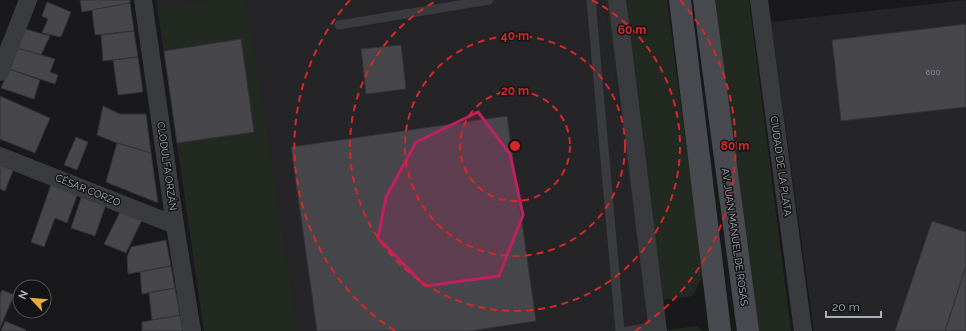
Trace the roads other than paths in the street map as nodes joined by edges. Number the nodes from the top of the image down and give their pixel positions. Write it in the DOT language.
graph roads {
  1 [pos="28,0"];
  2 [pos="143,0"];
  3 [pos="489,0"];
  4 [pos="591,0"];
  5 [pos="617,0"];
  6 [pos="680,0"];
  7 [pos="704,0"];
  8 [pos="761,0"];
  9 [pos="339,25"];
  10 [pos="0,72"];
  11 [pos="0,156"];
  12 [pos="175,225"];
  13 [pos="658,329"];
  14 [pos="192,331"];
  15 [pos="620,331"];
  16 [pos="627,331"];
  17 [pos="720,331"];
  18 [pos="748,331"];
  19 [pos="803,331"];
  1 -- 10 [label="street"];
  2 -- 12 [label="street, CLODULFA ORZÁN"];
  3 -- 9 [label="lane"];
  4 -- 15 [label="lane"];
  5 -- 13 [label="street"];
  6 -- 17 [label="main road"];
  7 -- 18 [label="main road, AV. JUAN MANUEL DE ROSAS"];
  8 -- 19 [label="street, CIUDAD DE LA PLATA"];
  11 -- 12 [label="street, CÉSAR CORZO"];
  12 -- 14 [label="street, CLODULFA ORZÁN"];
  13 -- 16 [label="lane"];
}
